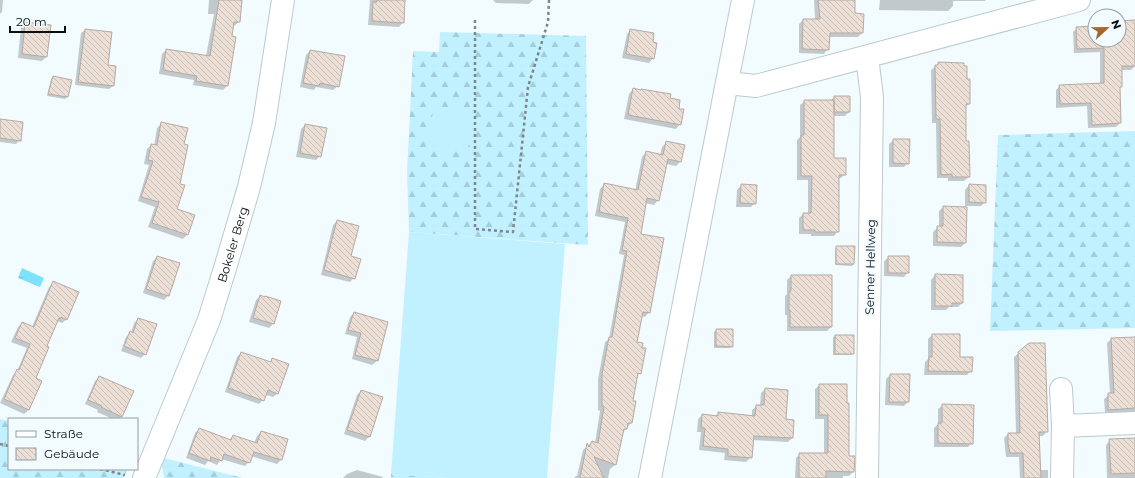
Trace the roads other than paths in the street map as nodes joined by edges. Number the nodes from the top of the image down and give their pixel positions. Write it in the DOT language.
graph roads {
  1 [pos="283,0"];
  2 [pos="743,0"];
  3 [pos="1079,0"];
  4 [pos="867,57"];
  5 [pos="727,82"];
  6 [pos="1060,389"];
  7 [pos="1135,422"];
  8 [pos="1062,426"];
  9 [pos="137,477"];
  10 [pos="650,478"];
  11 [pos="867,478"];
  12 [pos="1062,478"];
  1 -- 9 [label="street, Bokeler Berg"];
  2 -- 5 [label="street"];
  3 -- 4 [label="street"];
  4 -- 5 [label="street"];
  4 -- 11 [label="street, Senner Hellweg"];
  5 -- 10 [label="street"];
  6 -- 8 [label="street"];
  7 -- 8 [label="street"];
  8 -- 12 [label="street"];
}
